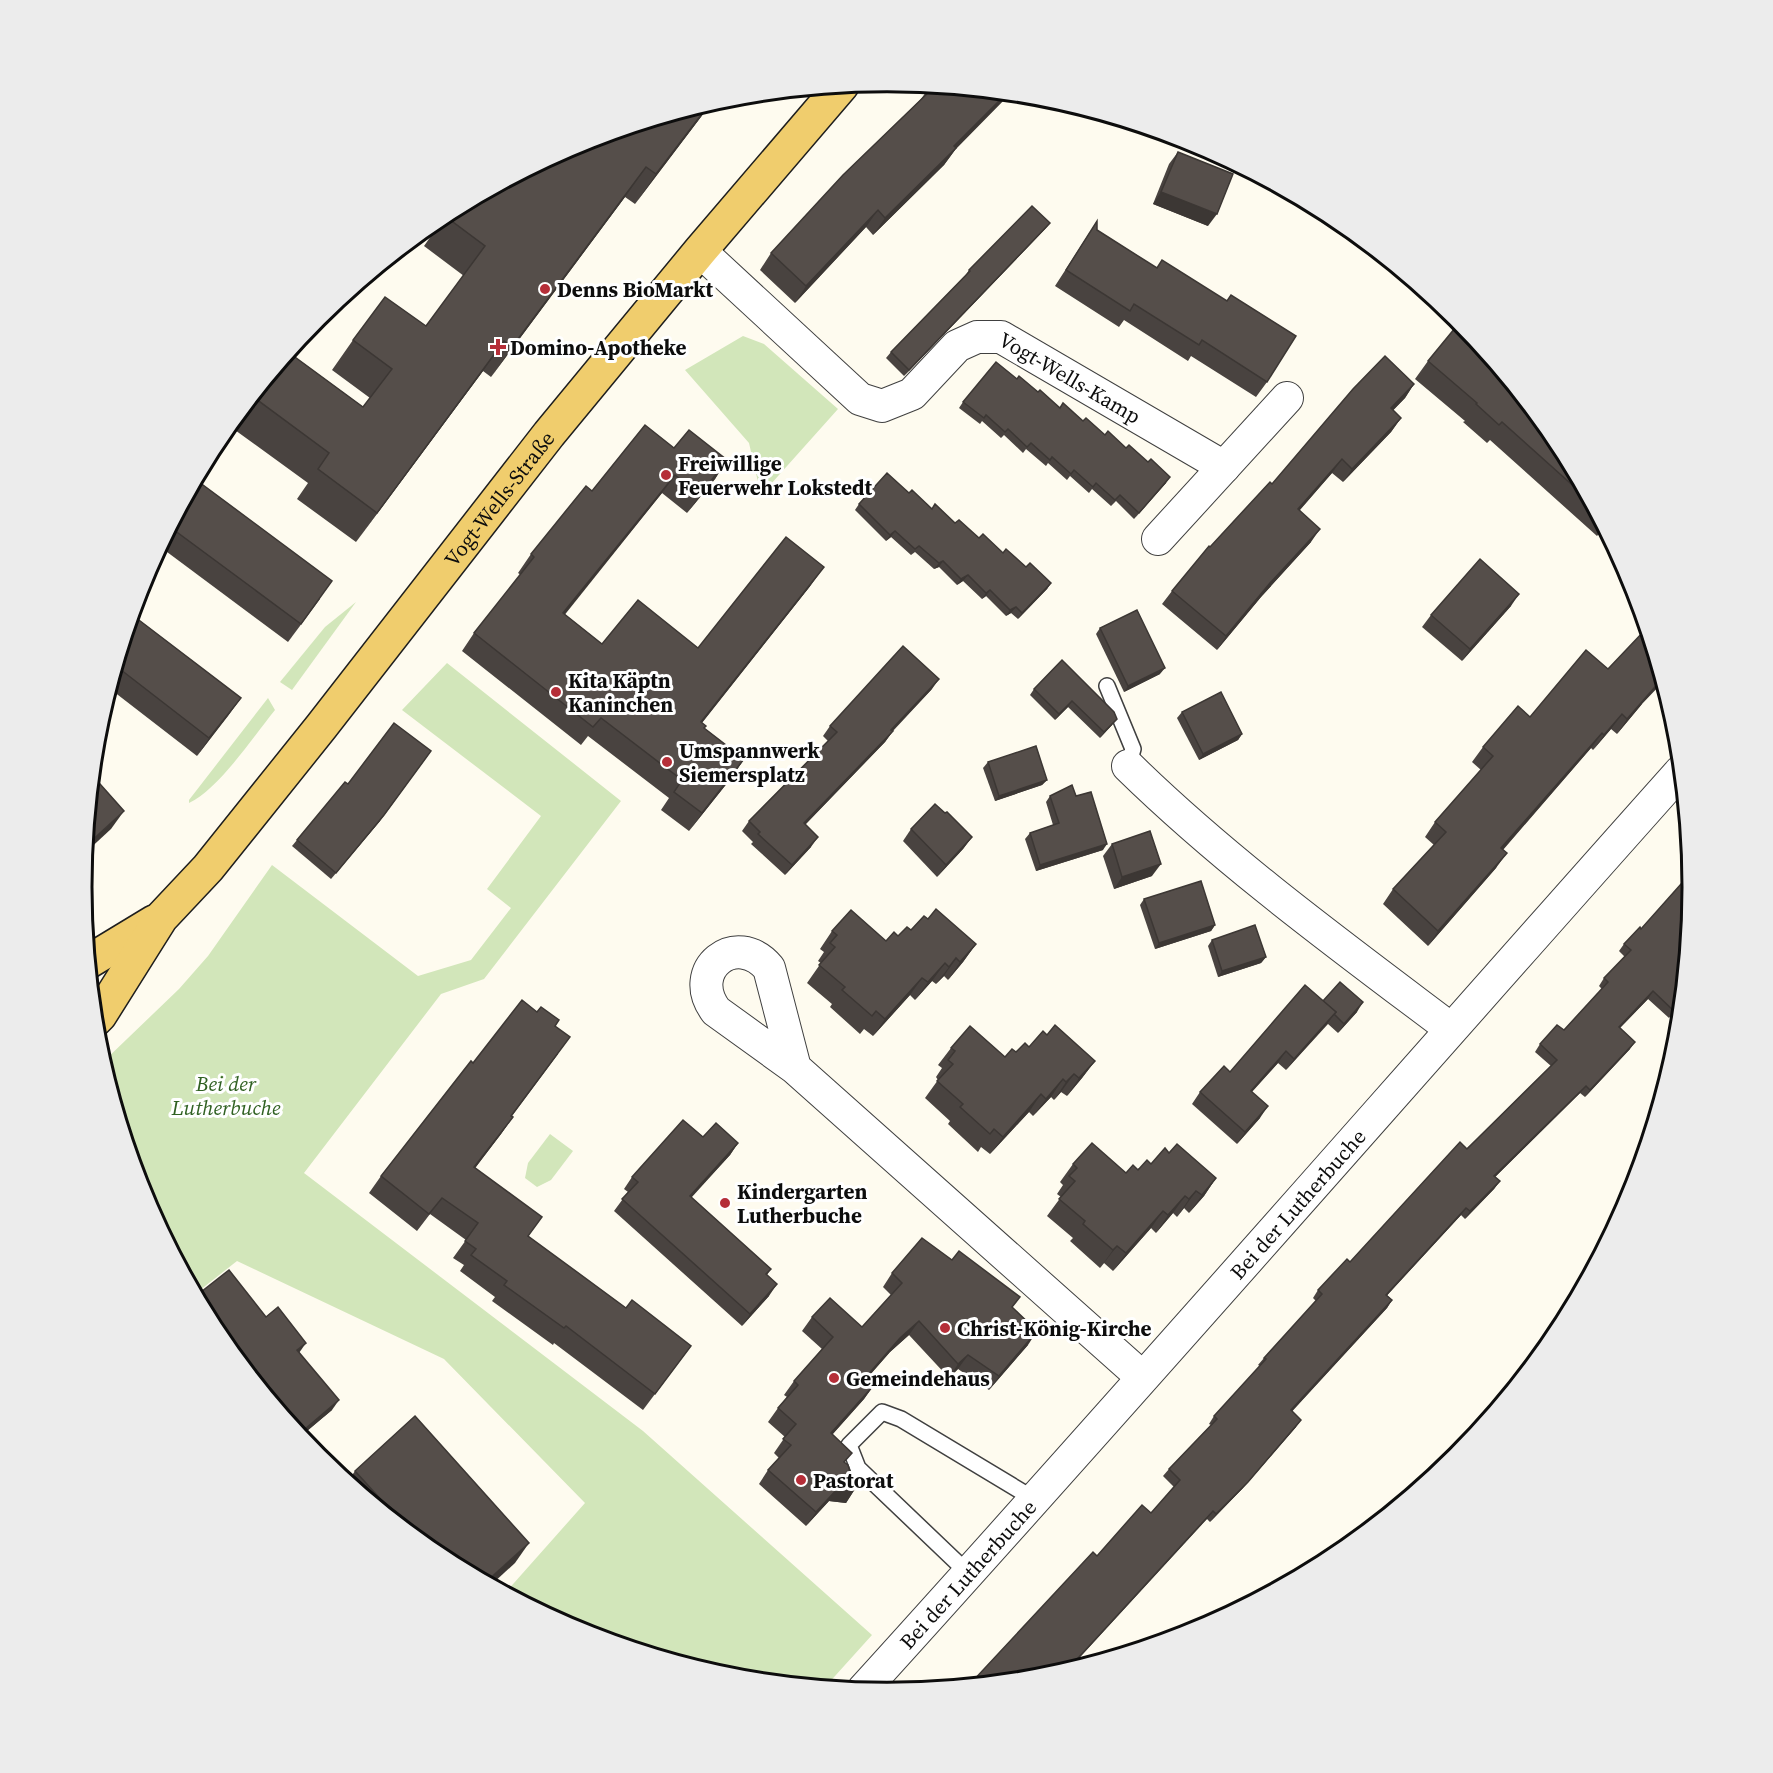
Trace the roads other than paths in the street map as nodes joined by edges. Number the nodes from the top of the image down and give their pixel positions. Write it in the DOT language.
graph roads {
  1 [pos="836,93"];
  2 [pos="700,251"];
  3 [pos="1287,398"];
  4 [pos="1224,467"];
  5 [pos="1158,539"];
  6 [pos="1107,686"];
  7 [pos="1128,766"];
  8 [pos="1674,779"];
  9 [pos="161,918"];
  10 [pos="95,958"];
  11 [pos="102,1012"];
  12 [pos="1451,1029"];
  13 [pos="795,1068"];
  14 [pos="1142,1377"];
  15 [pos="1034,1499"];
  16 [pos="968,1573"];
  17 [pos="871,1681"];
  1 -- 2 [label="main road, Vogt-Wells-Straße"];
  2 -- 4 [label="street, Vogt-Wells-Kamp"];
  2 -- 9 [label="main road, Vogt-Wells-Straße"];
  3 -- 4 [label="street"];
  4 -- 5 [label="street"];
  6 -- 7 [label="lane"];
  7 -- 12 [label="street"];
  8 -- 12 [label="street, Bei der Lutherbuche"];
  9 -- 10 [label="main road, Vogt-Wells-Straße"];
  9 -- 11 [label="main road, Vogt-Wells-Straße"];
  12 -- 14 [label="street, Bei der Lutherbuche"];
  13 -- 14 [label="street"];
  14 -- 15 [label="street, Bei der Lutherbuche"];
  15 -- 16 [label="street, Bei der Lutherbuche"];
  15 -- 16 [label="lane"];
  16 -- 17 [label="street, Bei der Lutherbuche"];
}
